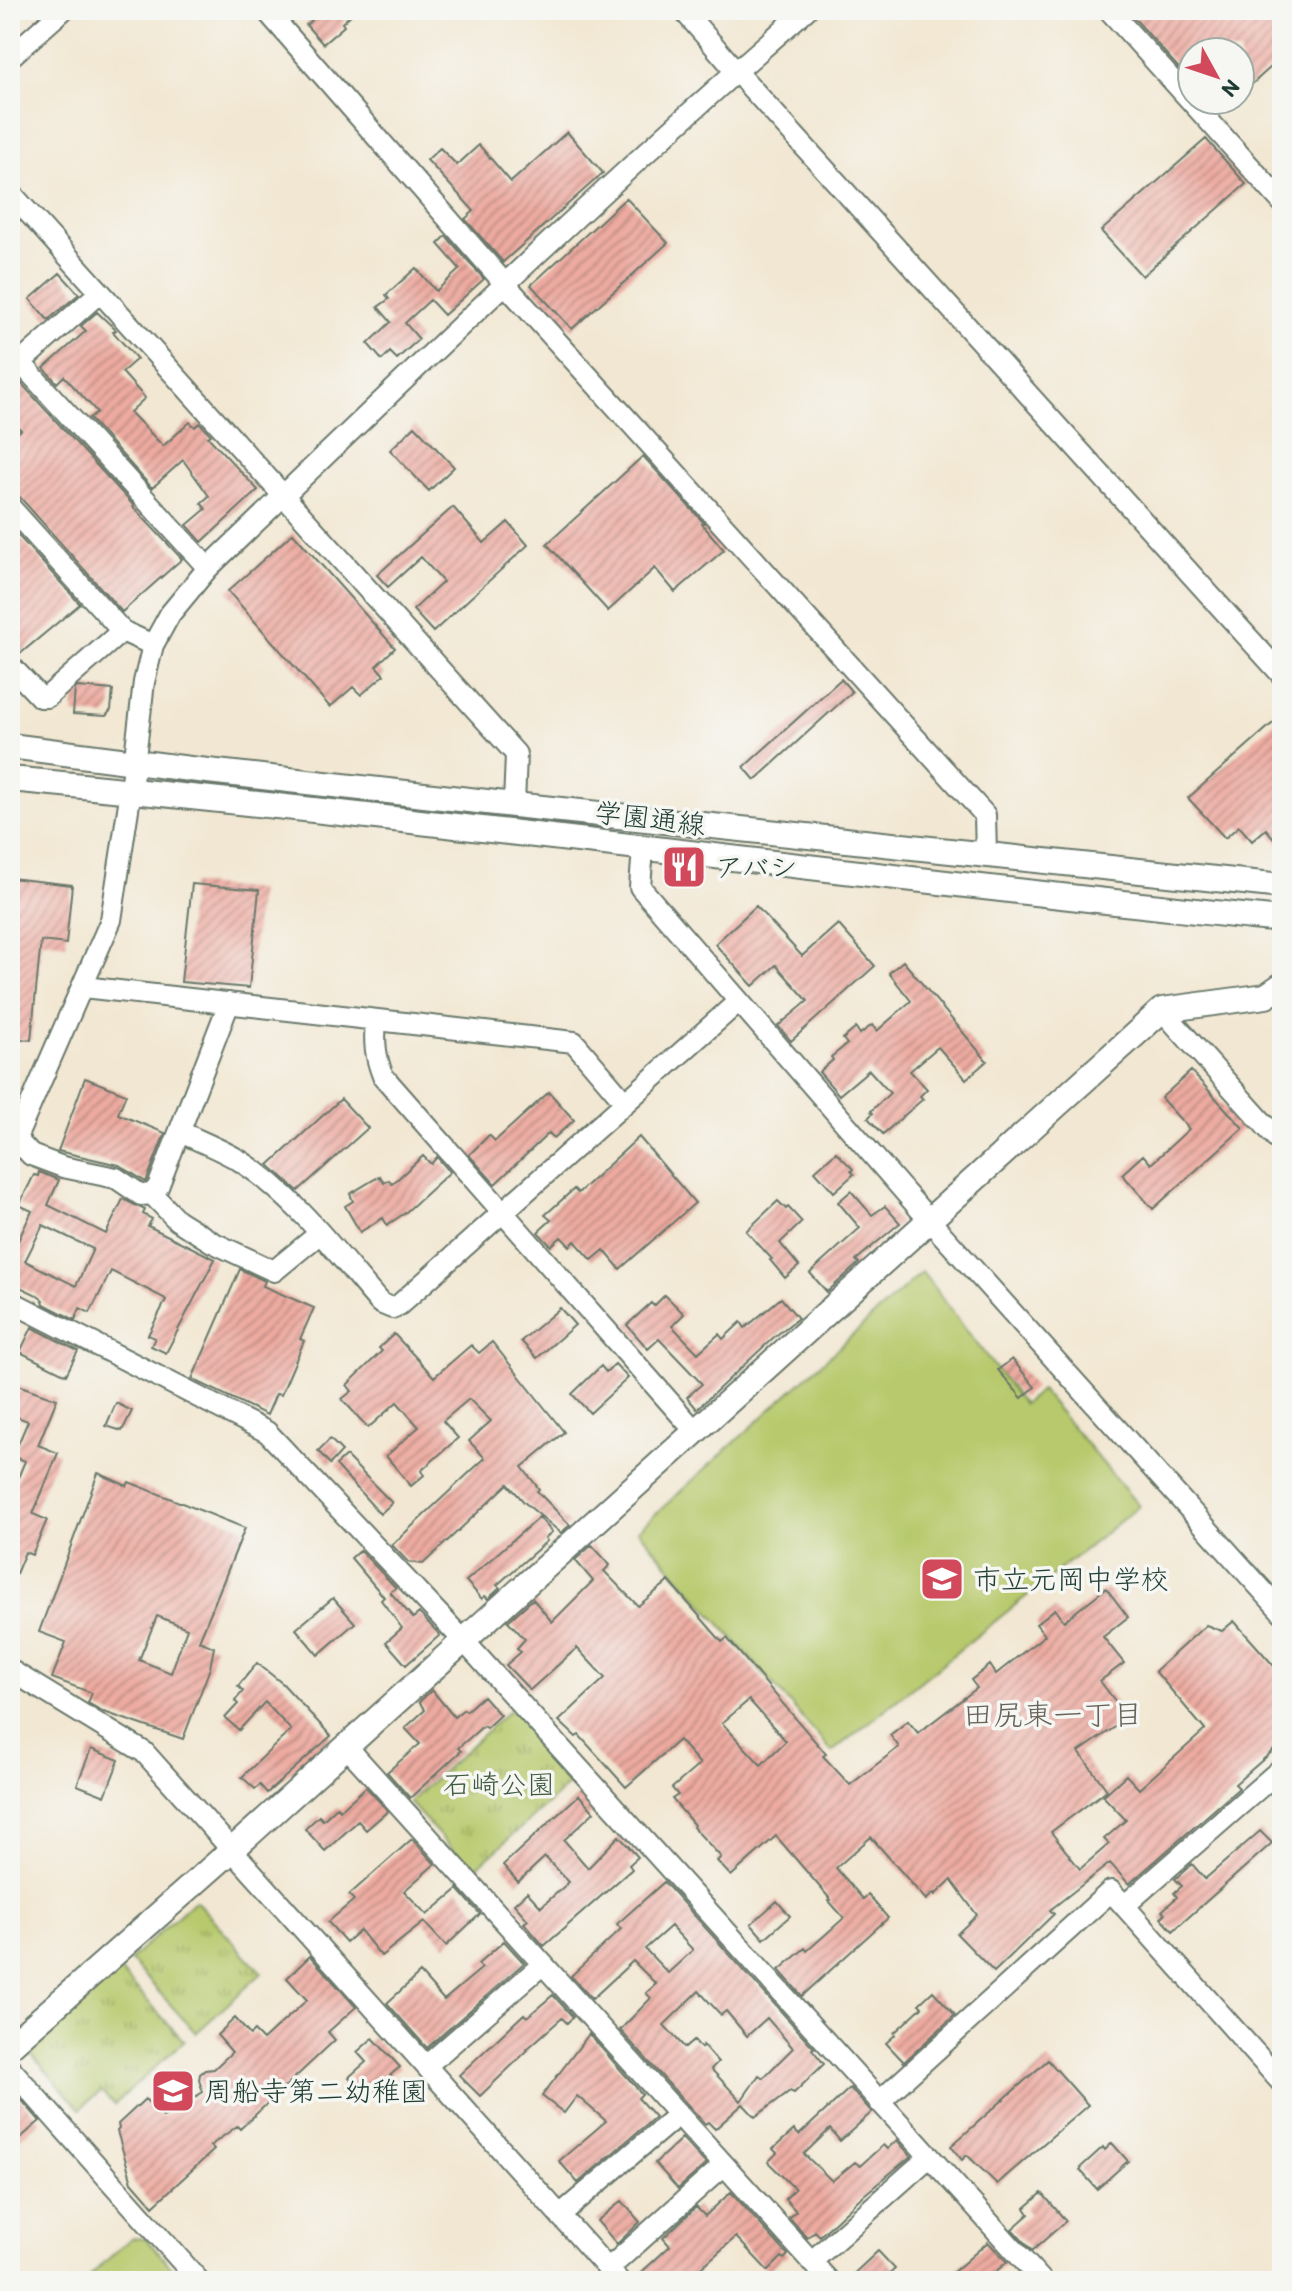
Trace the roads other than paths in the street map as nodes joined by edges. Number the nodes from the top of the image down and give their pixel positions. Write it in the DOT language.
graph roads {
  1 [pos="63,10"];
  2 [pos="266,10"];
  3 [pos="683,10"];
  4 [pos="806,10"];
  5 [pos="1109,10"];
  6 [pos="10,57"];
  7 [pos="736,71"];
  8 [pos="10,192"];
  9 [pos="1282,202"];
  10 [pos="505,284"];
  11 [pos="99,293"];
  12 [pos="14,362"];
  13 [pos="283,496"];
  14 [pos="10,507"];
  15 [pos="208,568"];
  16 [pos="122,631"];
  17 [pos="153,645"];
  18 [pos="10,665"];
  19 [pos="1282,675"];
  20 [pos="10,746"];
  21 [pos="135,761"];
  22 [pos="10,779"];
  23 [pos="131,790"];
  24 [pos="514,805"];
  25 [pos="643,848"];
  26 [pos="986,855"];
  27 [pos="1282,886"];
  28 [pos="1282,920"];
  29 [pos="1282,985"];
  30 [pos="83,987"];
  31 [pos="739,1001"];
  32 [pos="229,1003"];
  33 [pos="1162,1010"];
  34 [pos="376,1020"];
  35 [pos="625,1102"];
  36 [pos="181,1132"];
  37 [pos="1282,1144"];
  38 [pos="13,1145"];
  39 [pos="152,1194"];
  40 [pos="502,1212"];
  41 [pos="929,1220"];
  42 [pos="319,1234"];
  43 [pos="10,1301"];
  44 [pos="695,1431"];
  45 [pos="1282,1612"];
  46 [pos="463,1640"];
  47 [pos="10,1670"];
  48 [pos="346,1746"];
  49 [pos="1282,1768"];
  50 [pos="232,1850"];
  51 [pos="1124,1906"];
  52 [pos="543,1964"];
  53 [pos="10,2046"];
  54 [pos="426,2066"];
  55 [pos="10,2068"];
  56 [pos="1282,2083"];
  57 [pos="879,2102"];
  58 [pos="679,2114"];
  59 [pos="929,2157"];
  60 [pos="724,2165"];
  61 [pos="560,2215"];
  62 [pos="811,2262"];
  63 [pos="614,2275"];
  64 [pos="199,2281"];
  65 [pos="829,2281"];
  66 [pos="1042,2281"];
  1 -- 6 [label="street"];
  2 -- 10 [label="street"];
  3 -- 7 [label="street"];
  4 -- 7 [label="street"];
  5 -- 9 [label="street"];
  7 -- 10 [label="street"];
  7 -- 19 [label="street"];
  8 -- 11 [label="street"];
  10 -- 13 [label="street"];
  10 -- 26 [label="street"];
  11 -- 12 [label="street"];
  11 -- 13 [label="street"];
  12 -- 15 [label="street"];
  13 -- 15 [label="street"];
  13 -- 24 [label="street"];
  14 -- 16 [label="street"];
  15 -- 17 [label="street"];
  16 -- 17 [label="street"];
  16 -- 18 [label="street"];
  17 -- 21 [label="street"];
  20 -- 21 [label="street, 学園通線"];
  21 -- 23 [label="street"];
  21 -- 24 [label="street, 学園通線"];
  22 -- 23 [label="street, 学園通線"];
  23 -- 25 [label="street, 学園通線"];
  23 -- 30 [label="street"];
  24 -- 26 [label="street, 学園通線"];
  25 -- 28 [label="street, 学園通線"];
  25 -- 31 [label="street"];
  26 -- 27 [label="street, 学園通線"];
  29 -- 33 [label="street"];
  30 -- 32 [label="street"];
  30 -- 38 [label="street"];
  31 -- 35 [label="street"];
  31 -- 41 [label="street"];
  32 -- 34 [label="street"];
  32 -- 36 [label="street"];
  33 -- 37 [label="street"];
  33 -- 41 [label="street"];
  34 -- 35 [label="street"];
  34 -- 40 [label="street"];
  35 -- 40 [label="street"];
  36 -- 39 [label="street"];
  36 -- 42 [label="street"];
  38 -- 39 [label="street"];
  39 -- 42 [label="street"];
  40 -- 42 [label="street"];
  40 -- 44 [label="street"];
  41 -- 44 [label="street"];
  41 -- 45 [label="street"];
  43 -- 46 [label="street"];
  44 -- 46 [label="street"];
  46 -- 48 [label="street"];
  46 -- 57 [label="street"];
  47 -- 50 [label="street"];
  48 -- 50 [label="street"];
  48 -- 52 [label="street"];
  49 -- 51 [label="street"];
  50 -- 53 [label="street"];
  50 -- 54 [label="street"];
  51 -- 56 [label="street"];
  51 -- 57 [label="street"];
  52 -- 54 [label="street"];
  52 -- 58 [label="street"];
  54 -- 61 [label="street"];
  55 -- 64 [label="street"];
  57 -- 59 [label="street"];
  58 -- 60 [label="street"];
  58 -- 61 [label="street"];
  59 -- 62 [label="street"];
  59 -- 66 [label="street"];
  60 -- 62 [label="street"];
  60 -- 63 [label="street"];
  61 -- 63 [label="street"];
  62 -- 65 [label="street"];
}
